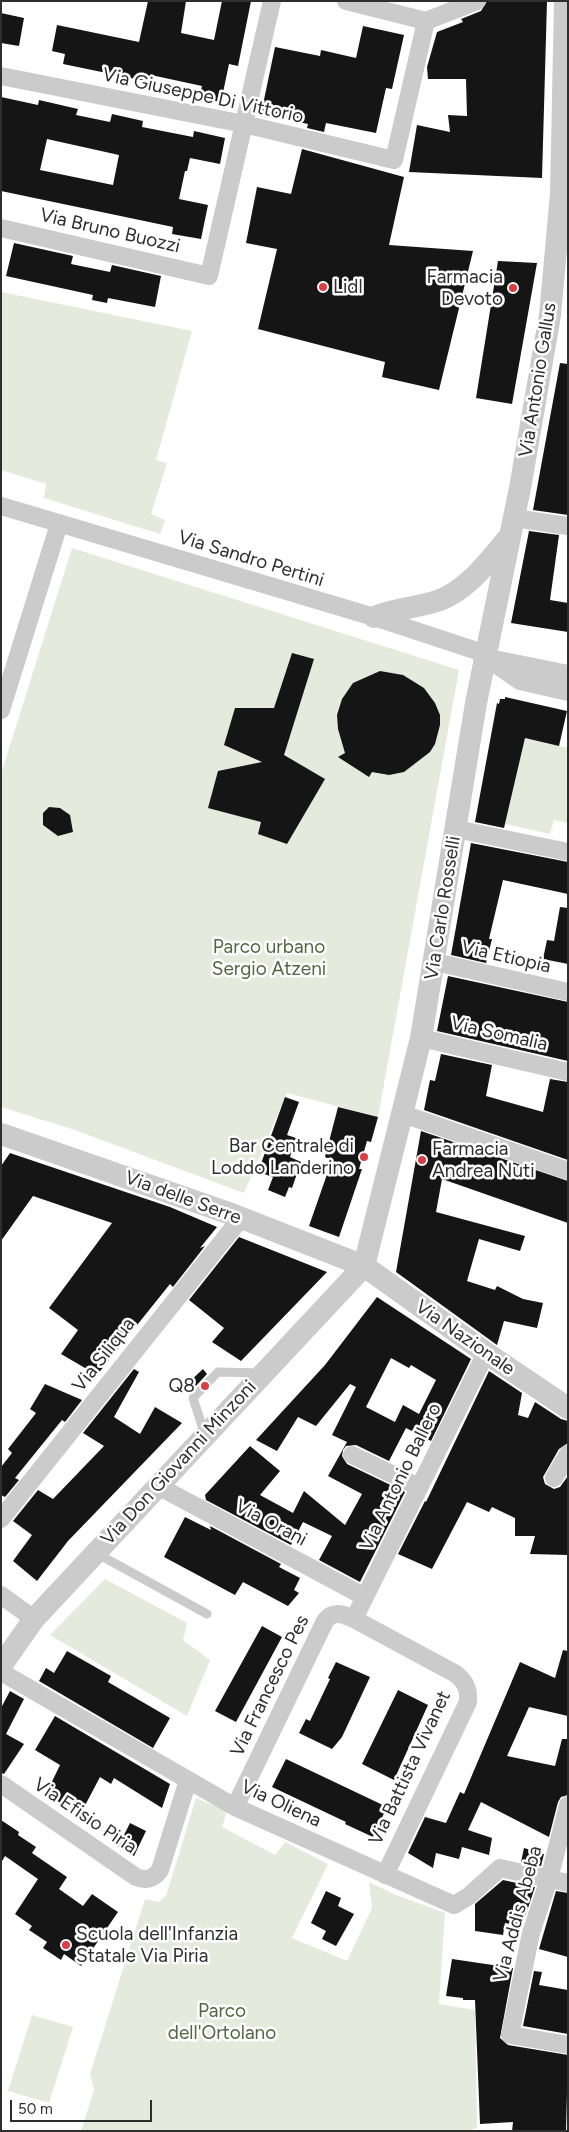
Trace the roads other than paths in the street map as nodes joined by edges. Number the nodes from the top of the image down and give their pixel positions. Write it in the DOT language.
graph roads {
  1 [pos="272,1"];
  2 [pos="346,1"];
  3 [pos="477,1"];
  4 [pos="565,1"];
  5 [pos="426,21"];
  6 [pos="1,76"];
  7 [pos="244,124"];
  8 [pos="564,194"];
  9 [pos="1,228"];
  10 [pos="1,506"];
  11 [pos="59,524"];
  12 [pos="568,526"];
  13 [pos="511,534"];
  14 [pos="374,617"];
  15 [pos="486,658"];
  16 [pos="568,674"];
  17 [pos="568,692"];
  18 [pos="1,710"];
  19 [pos="456,829"];
  20 [pos="568,852"];
  21 [pos="435,962"];
  22 [pos="568,992"];
  23 [pos="421,1038"];
  24 [pos="568,1072"];
  25 [pos="403,1114"];
  26 [pos="1,1134"];
  27 [pos="568,1171"];
  28 [pos="241,1218"];
  29 [pos="364,1266"];
  30 [pos="486,1353"];
  31 [pos="263,1373"];
  32 [pos="568,1408"];
  33 [pos="206,1435"];
  34 [pos="568,1454"];
  35 [pos="352,1455"];
  36 [pos="554,1478"];
  37 [pos="158,1486"];
  38 [pos="419,1488"];
  39 [pos="1,1519"];
  40 [pos="96,1553"];
  41 [pos="1,1595"];
  42 [pos="365,1597"];
  43 [pos="207,1614"];
  44 [pos="34,1619"];
  45 [pos="354,1619"];
  46 [pos="1,1666"];
  47 [pos="1,1672"];
  48 [pos="188,1780"];
  49 [pos="1,1784"];
  50 [pos="568,1805"];
  51 [pos="235,1807"];
  52 [pos="385,1876"];
  53 [pos="549,1879"];
  54 [pos="568,1882"];
  55 [pos="568,2045"];
  1 -- 7 [label="street"];
  2 -- 5 [label="street"];
  3 -- 5 [label="street"];
  4 -- 8 [label="street, Via Antonio Gallus"];
  5 -- 7 [label="street, Via Giuseppe Di Vittorio"];
  6 -- 7 [label="street, Via Giuseppe Di Vittorio"];
  7 -- 9 [label="street, Via Bruno Buozzi"];
  8 -- 13 [label="street, Via Antonio Gallus"];
  10 -- 11 [label="street, Via Sandro Pertini"];
  11 -- 14 [label="street, Via Sandro Pertini"];
  11 -- 18 [label="street"];
  12 -- 13 [label="street"];
  13 -- 14 [label="street"];
  13 -- 15 [label="street, Via Carlo Rosselli"];
  14 -- 15 [label="street, Via Sandro Pertini"];
  15 -- 16 [label="street"];
  15 -- 17 [label="street"];
  15 -- 19 [label="street, Via Carlo Rosselli"];
  19 -- 20 [label="street"];
  19 -- 21 [label="street, Via Carlo Rosselli"];
  21 -- 22 [label="street, Via Etiopia"];
  21 -- 23 [label="street, Via Carlo Rosselli"];
  23 -- 24 [label="street, Via Somalia"];
  23 -- 25 [label="street, Via Carlo Rosselli"];
  25 -- 27 [label="street"];
  25 -- 29 [label="street, Via Carlo Rosselli"];
  26 -- 28 [label="street, Via delle Serre"];
  28 -- 29 [label="street, Via delle Serre"];
  28 -- 39 [label="street, Via Siliqua"];
  29 -- 30 [label="street, Via Nazionale"];
  29 -- 31 [label="street, Via Don Giovanni Minzoni"];
  30 -- 32 [label="street, Via Nazionale"];
  30 -- 38 [label="street, Via Antonio Ballero"];
  31 -- 33 [label="street, Via Don Giovanni Minzoni"];
  31 -- 33 [label="lane"];
  33 -- 37 [label="street, Via Don Giovanni Minzoni"];
  34 -- 36 [label="street"];
  35 -- 38 [label="street"];
  37 -- 40 [label="street, Via Don Giovanni Minzoni"];
  37 -- 42 [label="street, Via Orani"];
  38 -- 42 [label="street, Via Antonio Ballero"];
  40 -- 43 [label="lane"];
  40 -- 44 [label="street, Via Don Giovanni Minzoni"];
  41 -- 44 [label="street"];
  42 -- 45 [label="street, Via Antonio Ballero"];
  44 -- 46 [label="street, Via Don Giovanni Minzoni"];
  45 -- 51 [label="street, Via Francesco Pes"];
  45 -- 52 [label="street, Via Battista Vivanet"];
  47 -- 48 [label="street, Via Oliena"];
  48 -- 49 [label="street, Via Efisio Piria"];
  48 -- 51 [label="street, Via Oliena"];
  50 -- 53 [label="street, Via Addis Abeba"];
  51 -- 52 [label="street, Via Oliena"];
  52 -- 53 [label="street, Via Oliena"];
  53 -- 54 [label="street"];
  53 -- 55 [label="street, Via Addis Abeba"];
}
